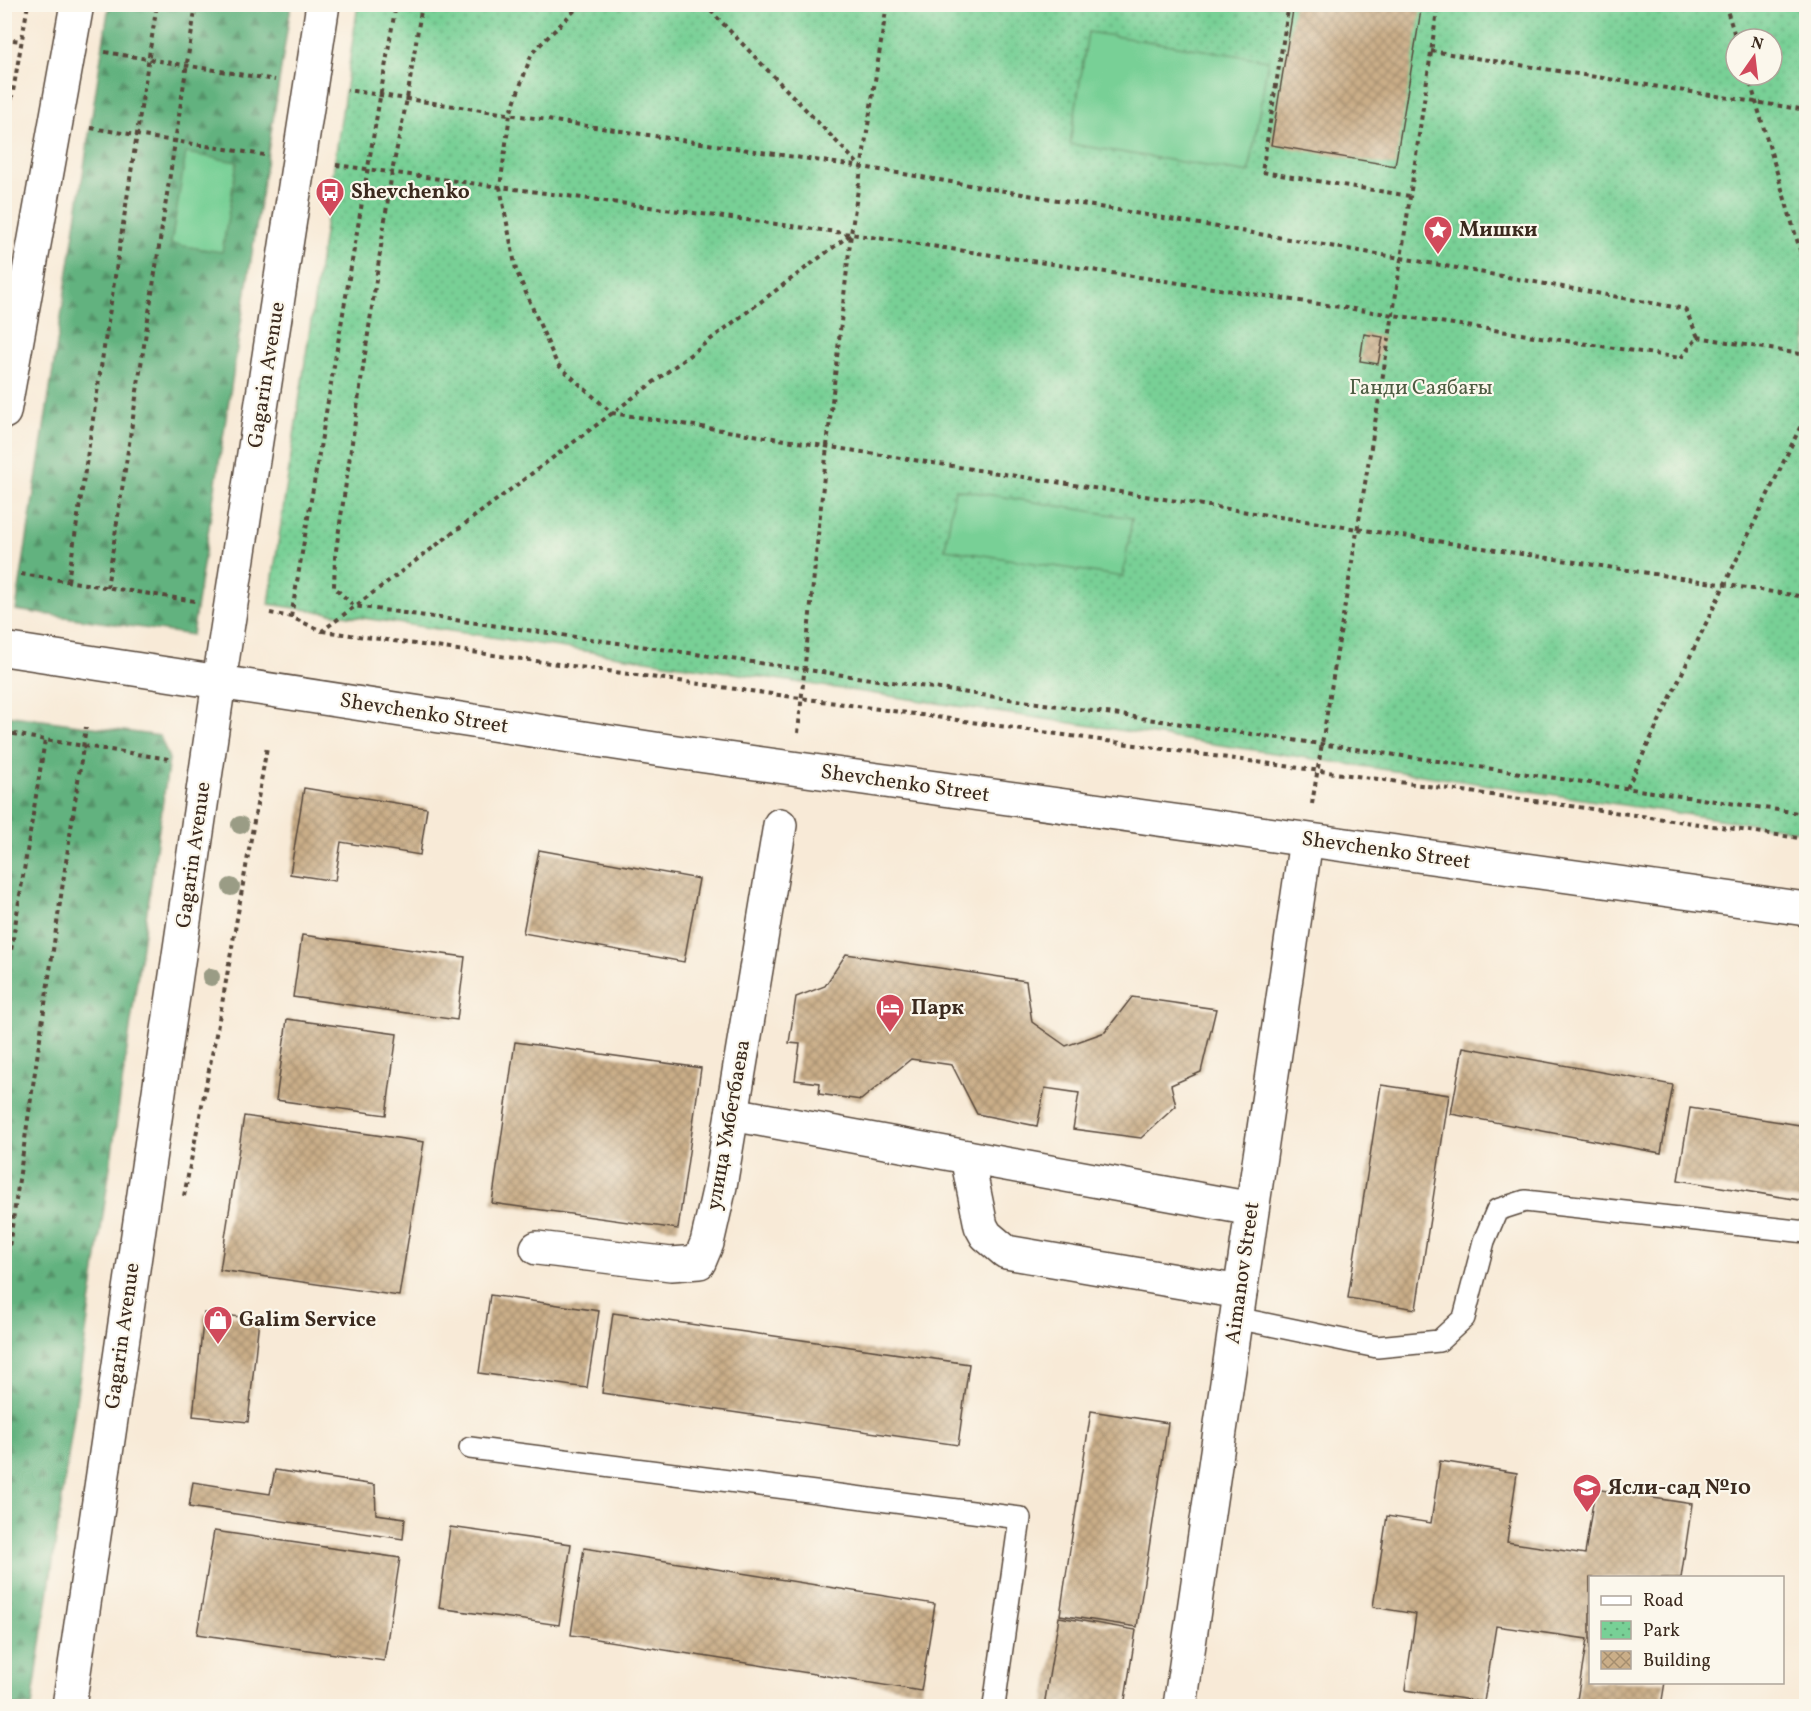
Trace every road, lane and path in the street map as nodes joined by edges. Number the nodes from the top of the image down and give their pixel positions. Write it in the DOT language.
graph roads {
  1 [pos="28,4"];
  2 [pos="77,4"];
  3 [pos="156,4"];
  4 [pos="196,4"];
  5 [pos="323,4"];
  6 [pos="396,4"];
  7 [pos="422,4"];
  8 [pos="581,4"];
  9 [pos="704,4"];
  10 [pos="887,4"];
  11 [pos="1041,4"];
  12 [pos="1289,4"];
  13 [pos="1438,4"];
  14 [pos="1725,4"];
  15 [pos="1067,9"];
  16 [pos="1732,27"];
  17 [pos="4,39"];
  18 [pos="22,41"];
  19 [pos="102,51"];
  20 [pos="1431,51"];
  21 [pos="148,59"];
  22 [pos="187,65"];
  23 [pos="278,81"];
  24 [pos="311,84"];
  25 [pos="1752,87"];
  26 [pos="381,95"];
  27 [pos="407,99"];
  28 [pos="1757,102"];
  29 [pos="1806,110"];
  30 [pos="7,114"];
  31 [pos="510,114"];
  32 [pos="90,128"];
  33 [pos="136,136"];
  34 [pos="175,141"];
  35 [pos="4,144"];
  36 [pos="266,156"];
  37 [pos="299,160"];
  38 [pos="862,167"];
  39 [pos="368,169"];
  40 [pos="392,172"];
  41 [pos="500,187"];
  42 [pos="1410,196"];
  43 [pos="851,234"];
  44 [pos="1401,258"];
  45 [pos="1806,270"];
  46 [pos="1393,314"];
  47 [pos="1698,337"];
  48 [pos="1806,355"];
  49 [pos="4,412"];
  50 [pos="612,413"];
  51 [pos="1806,415"];
  52 [pos="827,446"];
  53 [pos="1357,529"];
  54 [pos="21,574"];
  55 [pos="68,581"];
  56 [pos="1725,585"];
  57 [pos="107,588"];
  58 [pos="1806,597"];
  59 [pos="196,601"];
  60 [pos="354,606"];
  61 [pos="270,613"];
  62 [pos="291,617"];
  63 [pos="322,631"];
  64 [pos="4,649"];
  65 [pos="804,669"];
  66 [pos="219,682"];
  67 [pos="801,698"];
  68 [pos="86,727"];
  69 [pos="4,732"];
  70 [pos="798,737"];
  71 [pos="45,740"];
  72 [pos="83,746"];
  73 [pos="1322,746"];
  74 [pos="267,747"];
  75 [pos="169,759"];
  76 [pos="1318,770"];
  77 [pos="1627,788"];
  78 [pos="1806,814"];
  79 [pos="780,825"];
  80 [pos="1806,839"];
  81 [pos="1306,840"];
  82 [pos="1806,909"];
  83 [pos="4,994"];
  84 [pos="732,1114"];
  85 [pos="967,1157"];
  86 [pos="183,1201"];
  87 [pos="1252,1209"];
  88 [pos="1806,1232"];
  89 [pos="537,1248"];
  90 [pos="4,1281"];
  91 [pos="1238,1305"];
  92 [pos="470,1448"];
  93 [pos="69,1707"];
  94 [pos="994,1707"];
  95 [pos="1180,1707"];
  1 -- 18 [label="path"];
  2 -- 49 [label="street"];
  3 -- 21 [label="path"];
  4 -- 22 [label="path"];
  5 -- 24 [label="street, Gagarin Avenue"];
  6 -- 26 [label="path"];
  7 -- 27 [label="path"];
  8 -- 31 [label="path"];
  9 -- 38 [label="path"];
  10 -- 38 [label="path"];
  11 -- 15 [label="path"];
  12 -- 42 [label="path"];
  13 -- 20 [label="path"];
  14 -- 16 [label="path"];
  17 -- 18 [label="path"];
  18 -- 30 [label="path"];
  19 -- 21 [label="path"];
  20 -- 28 [label="path"];
  20 -- 42 [label="path"];
  21 -- 22 [label="path"];
  21 -- 33 [label="path"];
  22 -- 23 [label="path"];
  22 -- 34 [label="path"];
  24 -- 26 [label="path"];
  24 -- 37 [label="street, Gagarin Avenue"];
  25 -- 28 [label="path"];
  26 -- 27 [label="path"];
  26 -- 39 [label="path"];
  27 -- 31 [label="path"];
  27 -- 40 [label="path"];
  28 -- 29 [label="path"];
  28 -- 45 [label="path"];
  30 -- 35 [label="path"];
  31 -- 38 [label="path"];
  31 -- 41 [label="path"];
  32 -- 33 [label="path"];
  33 -- 34 [label="path"];
  33 -- 55 [label="path"];
  34 -- 36 [label="path"];
  34 -- 57 [label="path"];
  37 -- 39 [label="path"];
  37 -- 66 [label="street, Gagarin Avenue"];
  38 -- 43 [label="path"];
  38 -- 44 [label="path"];
  39 -- 40 [label="path"];
  39 -- 62 [label="path"];
  40 -- 41 [label="path"];
  40 -- 60 [label="path"];
  41 -- 43 [label="path"];
  41 -- 50 [label="path"];
  42 -- 44 [label="path"];
  43 -- 46 [label="path"];
  43 -- 50 [label="path"];
  43 -- 52 [label="path"];
  44 -- 46 [label="path"];
  44 -- 47 [label="path"];
  46 -- 47 [label="path"];
  46 -- 53 [label="path"];
  47 -- 48 [label="path"];
  50 -- 52 [label="path"];
  50 -- 60 [label="path"];
  51 -- 56 [label="path"];
  52 -- 53 [label="path"];
  52 -- 65 [label="path"];
  53 -- 56 [label="path"];
  53 -- 73 [label="path"];
  54 -- 55 [label="path"];
  55 -- 57 [label="path"];
  56 -- 58 [label="path"];
  56 -- 77 [label="path"];
  57 -- 59 [label="path"];
  60 -- 63 [label="path"];
  60 -- 65 [label="path"];
  61 -- 62 [label="path"];
  62 -- 63 [label="path"];
  63 -- 67 [label="path"];
  64 -- 66 [label="street, Shevchenko Street"];
  65 -- 67 [label="path"];
  65 -- 73 [label="path"];
  66 -- 81 [label="street, Shevchenko Street"];
  66 -- 93 [label="street, Gagarin Avenue"];
  67 -- 70 [label="path"];
  67 -- 76 [label="path"];
  68 -- 72 [label="path"];
  69 -- 71 [label="path"];
  71 -- 72 [label="path"];
  71 -- 83 [label="path"];
  72 -- 75 [label="path"];
  72 -- 90 [label="path"];
  73 -- 76 [label="path"];
  73 -- 77 [label="path"];
  74 -- 86 [label="path"];
  76 -- 80 [label="path"];
  76 -- 81 [label="path"];
  77 -- 78 [label="path"];
  79 -- 84 [label="street, улица Умбетбаева"];
  81 -- 82 [label="street, Shevchenko Street"];
  81 -- 87 [label="street, Aimanov Street"];
  84 -- 85 [label="street"];
  84 -- 89 [label="street, улица Умбетбаева"];
  85 -- 87 [label="street"];
  85 -- 91 [label="street"];
  87 -- 91 [label="street, Aimanov Street"];
  88 -- 91 [label="lane"];
  91 -- 95 [label="street, Aimanov Street"];
  92 -- 94 [label="lane"];
}
